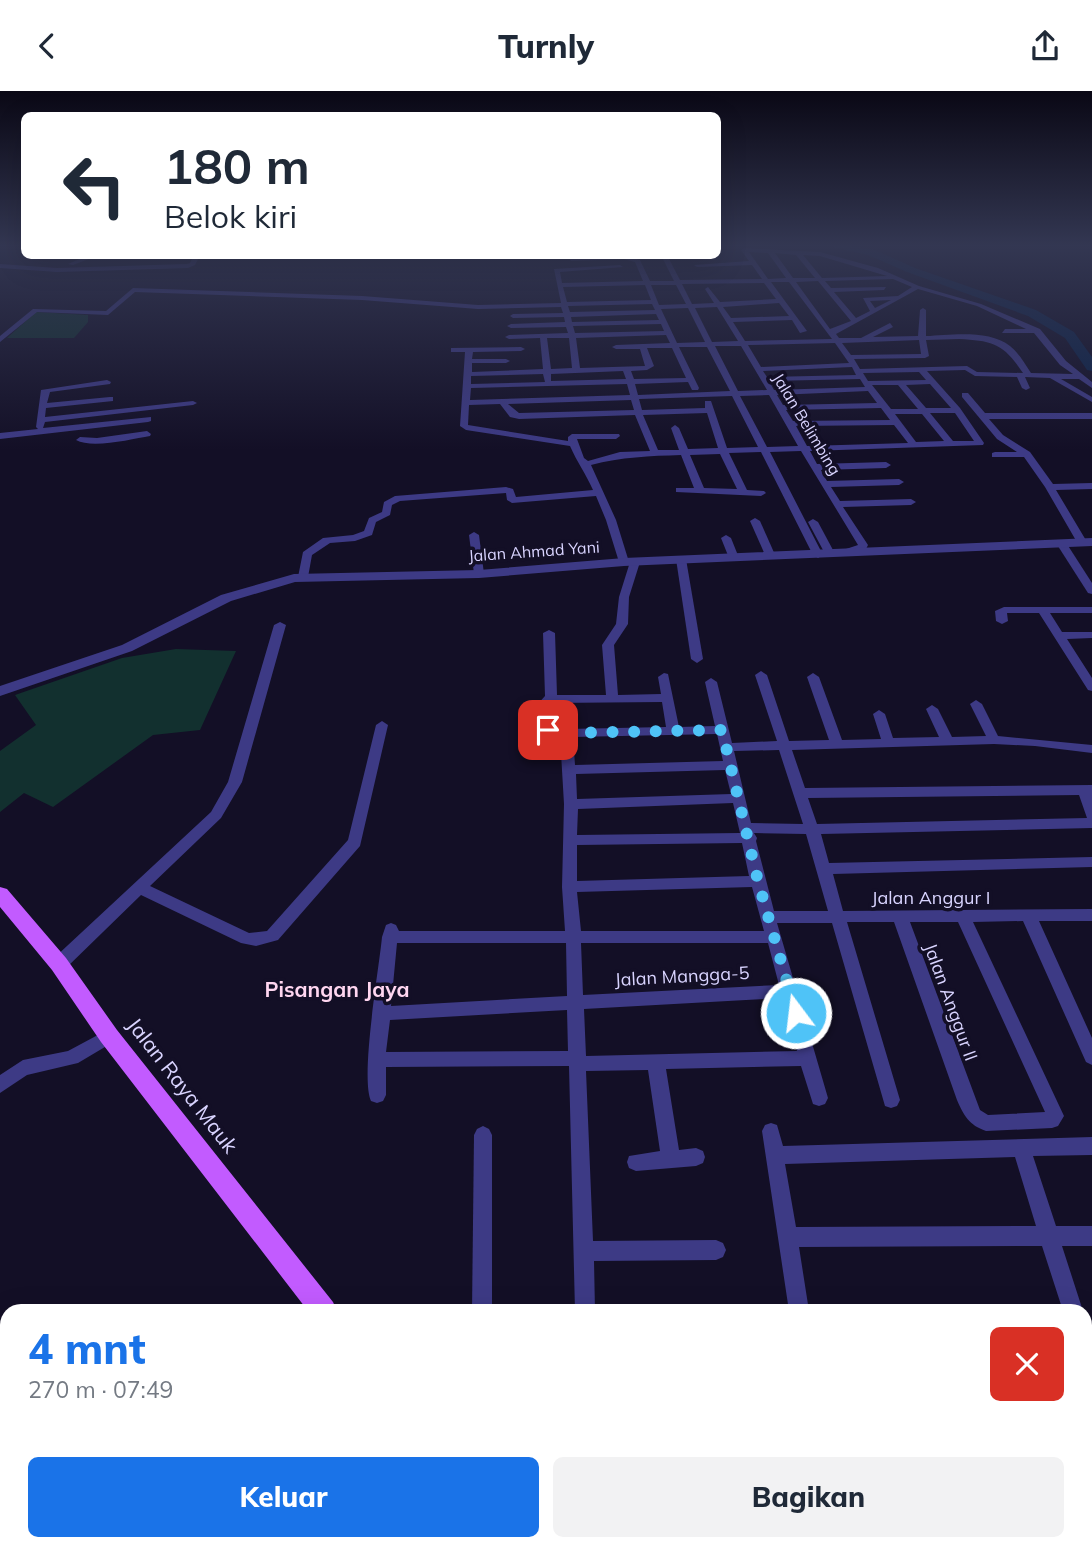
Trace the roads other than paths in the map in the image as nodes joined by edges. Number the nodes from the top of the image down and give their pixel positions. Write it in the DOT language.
graph roads {
  1 [pos="30,314"];
  2 [pos="565,314"];
  3 [pos="567,314"];
  4 [pos="660,314"];
  5 [pos="695,314"];
  6 [pos="727,314"];
  7 [pos="790,314"];
  8 [pos="817,314"];
  9 [pos="849,314"];
  10 [pos="870,314"];
  11 [pos="923,314"];
  12 [pos="1000,314"];
  13 [pos="513,316"];
  14 [pos="793,318"];
  15 [pos="731,320"];
  16 [pos="855,321"];
  17 [pos="663,322"];
  18 [pos="569,325"];
  19 [pos="510,326"];
  20 [pos="1036,330"];
  21 [pos="803,331"];
  22 [pos="1005,331"];
  23 [pos="790,332"];
  24 [pos="669,333"];
  25 [pos="737,333"];
  26 [pos="750,333"];
  27 [pos="832,334"];
  28 [pos="572,336"];
  29 [pos="509,337"];
  30 [pos="543,337"];
  31 [pos="893,339"];
  32 [pos="922,339"];
  33 [pos="0,340"];
  34 [pos="864,340"];
  35 [pos="773,341"];
  36 [pos="807,341"];
  37 [pos="743,343"];
  38 [pos="711,344"];
  39 [pos="675,346"];
  40 [pos="616,347"];
  41 [pos="625,347"];
  42 [pos="643,347"];
  43 [pos="522,348"];
  44 [pos="813,349"];
  45 [pos="454,350"];
  46 [pos="779,350"];
  47 [pos="469,351"];
  48 [pos="897,356"];
  49 [pos="849,357"];
  50 [pos="878,357"];
  51 [pos="819,358"];
  52 [pos="786,359"];
  53 [pos="469,361"];
  54 [pos="506,361"];
  55 [pos="825,366"];
  56 [pos="792,368"];
  57 [pos="629,369"];
  58 [pos="758,369"];
  59 [pos="921,369"];
  60 [pos="576,371"];
  61 [pos="546,372"];
  62 [pos="468,374"];
  63 [pos="1024,375"];
  64 [pos="862,377"];
  65 [pos="1052,377"];
  66 [pos="1079,377"];
  67 [pos="763,379"];
  68 [pos="691,380"];
  69 [pos="107,382"];
  70 [pos="930,382"];
  71 [pos="631,383"];
  72 [pos="900,383"];
  73 [pos="549,385"];
  74 [pos="467,386"];
  75 [pos="1092,386"];
  76 [pos="1026,388"];
  77 [pos="696,389"];
  78 [pos="772,393"];
  79 [pos="736,394"];
  80 [pos="965,395"];
  81 [pos="636,397"];
  82 [pos="110,399"];
  83 [pos="551,400"];
  84 [pos="1092,400"];
  85 [pos="502,402"];
  86 [pos="193,403"];
  87 [pos="466,403"];
  88 [pos="44,406"];
  89 [pos="782,408"];
  90 [pos="886,409"];
  91 [pos="957,410"];
  92 [pos="638,412"];
  93 [pos="922,412"];
  94 [pos="982,416"];
  95 [pos="1092,416"];
  96 [pos="148,419"];
  97 [pos="42,420"];
  98 [pos="489,421"];
  99 [pos="895,422"];
  100 [pos="791,424"];
  101 [pos="465,425"];
  102 [pos="80,426"];
  103 [pos="664,428"];
  104 [pos="39,432"];
  105 [pos="148,434"];
  106 [pos="834,435"];
  107 [pos="869,435"];
  108 [pos="0,436"];
  109 [pos="615,436"];
  110 [pos="80,440"];
  111 [pos="573,443"];
  112 [pos="951,444"];
  113 [pos="914,445"];
  114 [pos="804,448"];
  115 [pos="762,450"];
  116 [pos="723,451"];
  117 [pos="683,452"];
  118 [pos="75,453"];
  119 [pos="656,453"];
  120 [pos="1027,454"];
  121 [pos="995,455"];
  122 [pos="586,464"];
  123 [pos="886,465"];
  124 [pos="817,467"];
  125 [pos="900,482"];
  126 [pos="827,484"];
  127 [pos="1049,487"];
  128 [pos="1092,487"];
  129 [pos="679,490"];
  130 [pos="700,491"];
  131 [pos="743,492"];
  132 [pos="597,493"];
  133 [pos="761,493"];
  134 [pos="911,502"];
  135 [pos="837,504"];
  136 [pos="755,521"];
  137 [pos="474,535"];
  138 [pos="726,538"];
  139 [pos="1087,542"];
  140 [pos="1061,543"];
  141 [pos="821,552"];
  142 [pos="771,557"];
  143 [pos="734,558"];
  144 [pos="681,559"];
  145 [pos="629,562"];
  146 [pos="479,574"];
  147 [pos="303,577"];
  148 [pos="1092,591"];
  149 [pos="1042,610"];
  150 [pos="1092,611"];
  151 [pos="1002,621"];
  152 [pos="280,625"];
  153 [pos="549,633"];
  154 [pos="1092,635"];
  155 [pos="1058,636"];
  156 [pos="697,659"];
  157 [pos="1076,665"];
  158 [pos="1092,666"];
  159 [pos="761,675"];
  160 [pos="664,677"];
  161 [pos="813,677"];
  162 [pos="711,682"];
  163 [pos="1092,687"];
  164 [pos="0,691"];
  165 [pos="551,698"];
  166 [pos="612,698"];
  167 [pos="667,698"];
  168 [pos="976,704"];
  169 [pos="932,709"];
  170 [pos="879,714"];
  171 [pos="382,725"];
  172 [pos="673,730"];
  173 [pos="722,730"];
  174 [pos="566,733"];
  175 [pos="994,740"];
  176 [pos="947,741"];
  177 [pos="888,742"];
  178 [pos="837,744"];
  179 [pos="783,746"];
  180 [pos="726,747"];
  181 [pos="1092,749"];
  182 [pos="730,765"];
  183 [pos="567,770"];
  184 [pos="1088,790"];
  185 [pos="800,793"];
  186 [pos="739,799"];
  187 [pos="571,804"];
  188 [pos="1092,815"];
  189 [pos="1092,823"];
  190 [pos="812,829"];
  191 [pos="749,833"];
  192 [pos="569,840"];
  193 [pos="1092,862"];
  194 [pos="823,869"];
  195 [pos="758,881"];
  196 [pos="138,887"];
  197 [pos="569,887"];
  198 [pos="0,894"];
  199 [pos="1028,915"];
  200 [pos="837,916"];
  201 [pos="963,916"];
  202 [pos="900,917"];
  203 [pos="770,918"];
  204 [pos="1090,918"];
  205 [pos="775,937"];
  206 [pos="572,939"];
  207 [pos="59,964"];
  208 [pos="789,991"];
  209 [pos="576,1001"];
  210 [pos="383,1013"];
  211 [pos="109,1036"];
  212 [pos="1092,1057"];
  213 [pos="808,1058"];
  214 [pos="377,1060"];
  215 [pos="577,1061"];
  216 [pos="656,1063"];
  217 [pos="0,1085"];
  218 [pos="377,1095"];
  219 [pos="819,1098"];
  220 [pos="891,1100"];
  221 [pos="771,1131"];
  222 [pos="483,1135"];
  223 [pos="1092,1146"];
  224 [pos="1021,1147"];
  225 [pos="776,1156"];
  226 [pos="696,1157"];
  227 [pos="671,1160"];
  228 [pos="636,1162"];
  229 [pos="1049,1235"];
  230 [pos="1092,1236"];
  231 [pos="789,1237"];
  232 [pos="716,1250"];
  233 [pos="583,1251"];
  234 [pos="319,1304"];
  235 [pos="482,1304"];
  236 [pos="585,1304"];
  237 [pos="798,1304"];
  238 [pos="1071,1304"];
  1 -- 33 [label="street"];
  2 -- 13 [label="street"];
  3 -- 18 [label="street"];
  4 -- 17 [label="street"];
  5 -- 38 [label="street"];
  6 -- 15 [label="street, Jalan Belimbing"];
  7 -- 14 [label="street"];
  8 -- 27 [label="street"];
  9 -- 16 [label="street"];
  10 -- 16 [label="street"];
  11 -- 32 [label="street"];
  12 -- 20 [label="street"];
  14 -- 15 [label="street"];
  14 -- 21 [label="street"];
  15 -- 25 [label="street, Jalan Belimbing"];
  16 -- 27 [label="street"];
  17 -- 18 [label="street"];
  17 -- 24 [label="street"];
  18 -- 19 [label="street"];
  18 -- 28 [label="street"];
  20 -- 22 [label="street"];
  20 -- 66 [label="street"];
  21 -- 23 [label="street"];
  21 -- 27 [label="street"];
  24 -- 28 [label="street"];
  24 -- 39 [label="street"];
  25 -- 26 [label="street"];
  25 -- 37 [label="street, Jalan Belimbing"];
  27 -- 34 [label="street"];
  27 -- 36 [label="street"];
  27 -- 49 [label="street"];
  28 -- 30 [label="street"];
  28 -- 60 [label="street"];
  29 -- 30 [label="street"];
  30 -- 61 [label="street"];
  31 -- 32 [label="street"];
  31 -- 34 [label="street"];
  31 -- 34 [label="street"];
  31 -- 48 [label="street"];
  32 -- 48 [label="street"];
  32 -- 63 [label="street"];
  34 -- 50 [label="street"];
  35 -- 36 [label="street"];
  35 -- 37 [label="street"];
  35 -- 46 [label="street"];
  36 -- 44 [label="street"];
  37 -- 38 [label="street"];
  37 -- 58 [label="street, Jalan Belimbing"];
  38 -- 39 [label="street"];
  38 -- 79 [label="street"];
  39 -- 42 [label="street"];
  39 -- 68 [label="street"];
  40 -- 41 [label="street"];
  41 -- 42 [label="street"];
  41 -- 57 [label="street"];
  42 -- 57 [label="street"];
  43 -- 47 [label="street"];
  45 -- 47 [label="street"];
  47 -- 53 [label="street"];
  48 -- 50 [label="street"];
  49 -- 50 [label="street"];
  49 -- 64 [label="street"];
  51 -- 55 [label="street"];
  52 -- 56 [label="street"];
  53 -- 54 [label="street"];
  53 -- 62 [label="street"];
  55 -- 56 [label="street"];
  55 -- 64 [label="street"];
  56 -- 58 [label="street"];
  57 -- 60 [label="street"];
  57 -- 71 [label="street"];
  58 -- 67 [label="street, Jalan Belimbing"];
  59 -- 63 [label="street"];
  59 -- 64 [label="street"];
  59 -- 70 [label="street"];
  60 -- 61 [label="street"];
  61 -- 62 [label="street"];
  61 -- 73 [label="street"];
  62 -- 74 [label="street"];
  63 -- 65 [label="street"];
  63 -- 76 [label="street"];
  64 -- 67 [label="street"];
  64 -- 72 [label="street"];
  64 -- 78 [label="street"];
  64 -- 90 [label="street"];
  65 -- 66 [label="street"];
  65 -- 84 [label="street"];
  66 -- 75 [label="street"];
  67 -- 78 [label="street, Jalan Belimbing"];
  68 -- 71 [label="street"];
  68 -- 77 [label="street"];
  69 -- 88 [label="street"];
  70 -- 72 [label="street"];
  70 -- 91 [label="street"];
  71 -- 73 [label="street"];
  71 -- 81 [label="street"];
  72 -- 93 [label="street"];
  73 -- 74 [label="street"];
  73 -- 83 [label="street"];
  74 -- 87 [label="street"];
  78 -- 79 [label="street"];
  78 -- 89 [label="street, Jalan Belimbing"];
  79 -- 81 [label="street"];
  79 -- 115 [label="street"];
  80 -- 94 [label="street"];
  81 -- 83 [label="street"];
  81 -- 92 [label="street"];
  82 -- 88 [label="street"];
  83 -- 85 [label="street"];
  85 -- 87 [label="street"];
  85 -- 92 [label="street"];
  86 -- 97 [label="street"];
  87 -- 101 [label="street"];
  88 -- 97 [label="street"];
  89 -- 90 [label="street"];
  89 -- 100 [label="street, Jalan Belimbing"];
  90 -- 93 [label="street"];
  90 -- 99 [label="street"];
  91 -- 93 [label="street"];
  91 -- 112 [label="street"];
  92 -- 103 [label="street"];
  92 -- 116 [label="street"];
  93 -- 112 [label="street"];
  94 -- 95 [label="street"];
  94 -- 120 [label="street"];
  96 -- 102 [label="street"];
  97 -- 104 [label="street"];
  98 -- 101 [label="street"];
  99 -- 107 [label="street"];
  99 -- 113 [label="street"];
  100 -- 106 [label="street"];
  100 -- 114 [label="street, Jalan Belimbing"];
  101 -- 111 [label="street"];
  102 -- 104 [label="street"];
  102 -- 110 [label="street"];
  103 -- 117 [label="street"];
  103 -- 119 [label="street"];
  104 -- 108 [label="street"];
  105 -- 110 [label="street"];
  106 -- 107 [label="street"];
  106 -- 107 [label="street"];
  106 -- 114 [label="street"];
  107 -- 113 [label="street"];
  109 -- 111 [label="street"];
  110 -- 118 [label="street"];
  111 -- 122 [label="street"];
  112 -- 113 [label="street"];
  114 -- 115 [label="street"];
  114 -- 124 [label="street, Jalan Belimbing"];
  115 -- 116 [label="street"];
  115 -- 141 [label="street"];
  116 -- 117 [label="street"];
  116 -- 131 [label="street"];
  117 -- 119 [label="street"];
  117 -- 130 [label="street"];
  119 -- 122 [label="street"];
  120 -- 121 [label="street"];
  120 -- 127 [label="street"];
  122 -- 132 [label="street"];
  123 -- 124 [label="street"];
  124 -- 126 [label="street, Jalan Belimbing"];
  125 -- 126 [label="street"];
  126 -- 135 [label="street, Jalan Belimbing"];
  127 -- 128 [label="street"];
  127 -- 139 [label="street"];
  129 -- 130 [label="street"];
  130 -- 131 [label="street"];
  131 -- 133 [label="street"];
  132 -- 145 [label="street"];
  132 -- 147 [label="street"];
  134 -- 135 [label="street"];
  135 -- 141 [label="street, Jalan Belimbing"];
  136 -- 142 [label="street"];
  137 -- 146 [label="street"];
  138 -- 143 [label="street"];
  139 -- 140 [label="street, Jalan Ahmad Yani"];
  140 -- 141 [label="street, Jalan Ahmad Yani"];
  140 -- 148 [label="street"];
  141 -- 142 [label="street, Jalan Ahmad Yani"];
  142 -- 143 [label="street, Jalan Ahmad Yani"];
  143 -- 144 [label="street, Jalan Ahmad Yani"];
  144 -- 145 [label="street, Jalan Ahmad Yani"];
  144 -- 156 [label="street"];
  145 -- 146 [label="street, Jalan Ahmad Yani"];
  145 -- 166 [label="street"];
  146 -- 147 [label="street, Jalan Ahmad Yani"];
  147 -- 164 [label="street, Jalan Ahmad Yani"];
  149 -- 150 [label="street"];
  149 -- 151 [label="street"];
  149 -- 155 [label="street"];
  152 -- 196 [label="street"];
  153 -- 165 [label="street"];
  154 -- 155 [label="street"];
  155 -- 157 [label="street"];
  157 -- 158 [label="street"];
  157 -- 163 [label="street"];
  159 -- 179 [label="street"];
  160 -- 167 [label="street"];
  161 -- 178 [label="street"];
  162 -- 173 [label="street"];
  165 -- 166 [label="street"];
  165 -- 174 [label="street"];
  166 -- 167 [label="street"];
  167 -- 172 [label="street"];
  168 -- 175 [label="street"];
  169 -- 176 [label="street"];
  170 -- 177 [label="street"];
  171 -- 196 [label="street"];
  172 -- 173 [label="street"];
  172 -- 174 [label="street"];
  173 -- 180 [label="street"];
  174 -- 183 [label="street"];
  175 -- 176 [label="street"];
  175 -- 181 [label="street"];
  176 -- 177 [label="street"];
  177 -- 178 [label="street"];
  178 -- 179 [label="street"];
  179 -- 180 [label="street"];
  179 -- 185 [label="street"];
  180 -- 182 [label="street"];
  182 -- 183 [label="street"];
  182 -- 186 [label="street"];
  183 -- 187 [label="street"];
  184 -- 185 [label="street"];
  184 -- 188 [label="street"];
  185 -- 190 [label="street"];
  186 -- 187 [label="street"];
  186 -- 191 [label="street"];
  187 -- 192 [label="street"];
  189 -- 190 [label="street"];
  190 -- 191 [label="street"];
  190 -- 194 [label="street"];
  191 -- 192 [label="street"];
  191 -- 195 [label="street"];
  192 -- 197 [label="street"];
  193 -- 194 [label="street"];
  194 -- 200 [label="street"];
  195 -- 197 [label="street"];
  195 -- 203 [label="street"];
  196 -- 207 [label="street"];
  197 -- 206 [label="street"];
  198 -- 207 [label="main road, Jalan Raya Mauk"];
  199 -- 201 [label="street, Jalan Anggur I"];
  199 -- 204 [label="street, Jalan Anggur I"];
  199 -- 212 [label="street"];
  200 -- 202 [label="street, Jalan Anggur I"];
  200 -- 203 [label="street, Jalan Anggur I"];
  200 -- 220 [label="street"];
  201 -- 202 [label="street, Jalan Anggur I"];
  201 -- 202 [label="street, Jalan Anggur II"];
  203 -- 205 [label="street"];
  205 -- 206 [label="street"];
  205 -- 208 [label="street"];
  206 -- 209 [label="street"];
  206 -- 210 [label="street"];
  207 -- 211 [label="main road, Jalan Raya Mauk"];
  208 -- 209 [label="street, Jalan Mangga-5"];
  208 -- 213 [label="street"];
  209 -- 210 [label="street, Jalan Mangga-5"];
  209 -- 215 [label="street"];
  210 -- 214 [label="street"];
  211 -- 217 [label="street"];
  211 -- 234 [label="main road, Jalan Raya Mauk"];
  213 -- 216 [label="street"];
  213 -- 219 [label="street"];
  214 -- 215 [label="street"];
  214 -- 218 [label="street"];
  215 -- 216 [label="street"];
  215 -- 233 [label="street"];
  216 -- 227 [label="street"];
  221 -- 225 [label="street"];
  222 -- 235 [label="street"];
  223 -- 224 [label="street"];
  224 -- 225 [label="street"];
  224 -- 229 [label="street"];
  225 -- 231 [label="street"];
  226 -- 227 [label="street"];
  227 -- 228 [label="street"];
  229 -- 230 [label="street"];
  229 -- 231 [label="street"];
  229 -- 238 [label="street"];
  231 -- 237 [label="street"];
  232 -- 233 [label="street"];
  233 -- 236 [label="street"];
}
